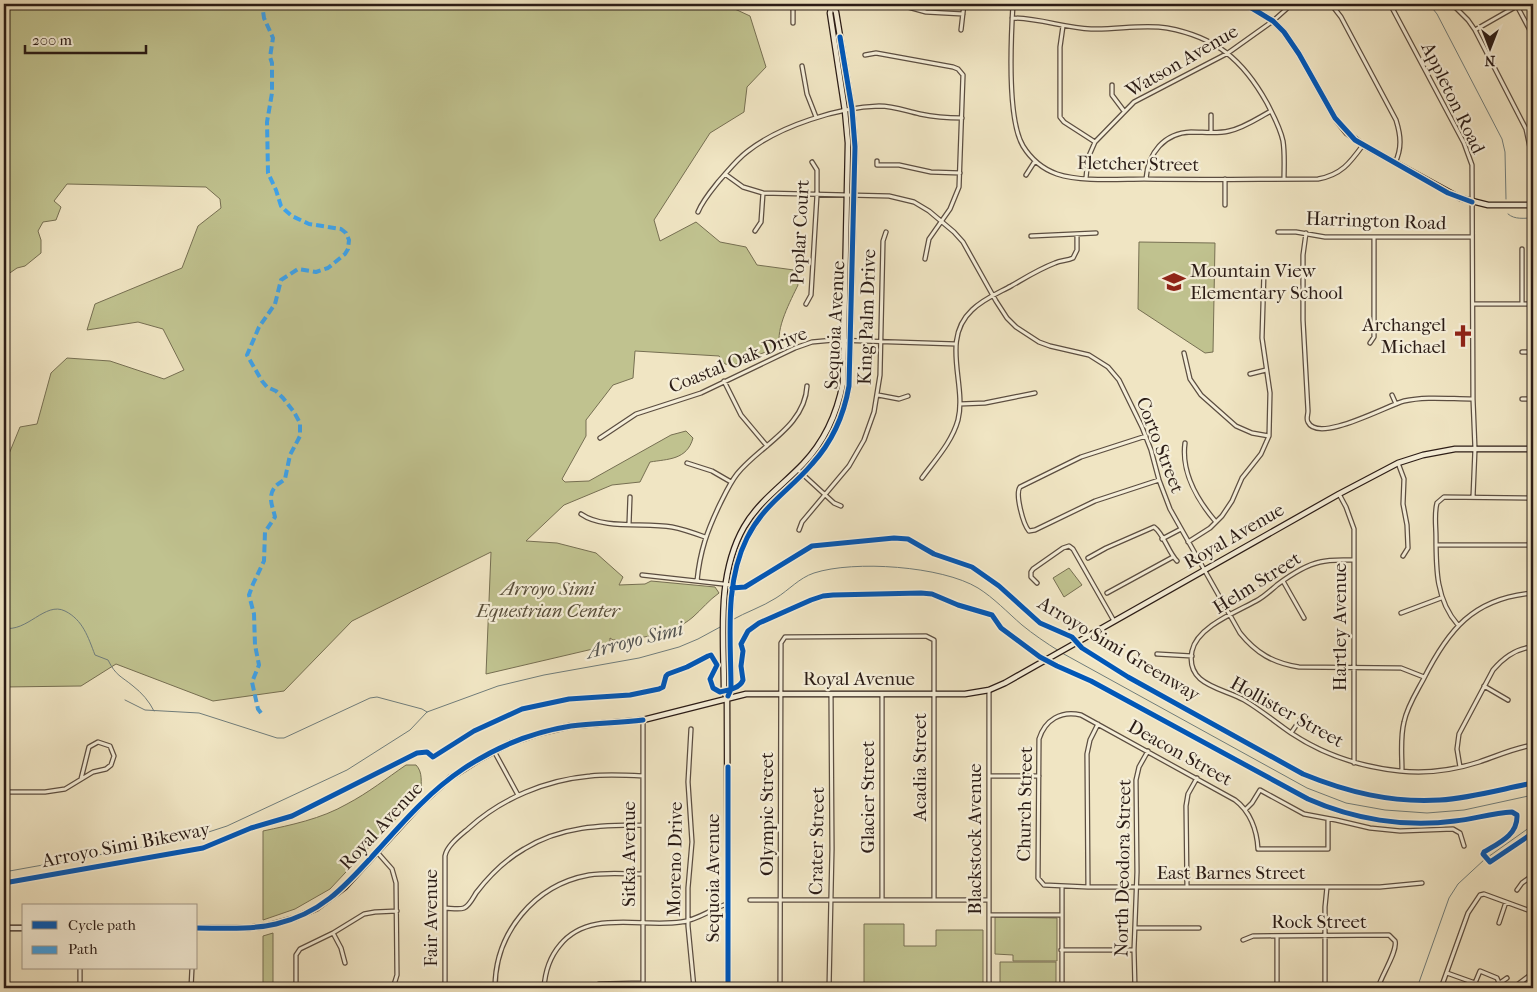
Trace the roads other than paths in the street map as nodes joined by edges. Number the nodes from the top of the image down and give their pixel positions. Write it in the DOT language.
graph roads {
  1 [pos="793,4"];
  2 [pos="832,4"];
  3 [pos="839,4"];
  4 [pos="896,4"];
  5 [pos="964,4"];
  6 [pos="1013,4"];
  7 [pos="1245,4"];
  8 [pos="1292,4"];
  9 [pos="1331,4"];
  10 [pos="1390,4"];
  11 [pos="1452,4"];
  12 [pos="911,5"];
  13 [pos="1516,5"];
  14 [pos="964,14"];
  15 [pos="1012,18"];
  16 [pos="1273,21"];
  17 [pos="793,23"];
  18 [pos="1063,26"];
  19 [pos="961,30"];
  20 [pos="1475,30"];
  21 [pos="1533,36"];
  22 [pos="1228,53"];
  23 [pos="865,55"];
  24 [pos="802,66"];
  25 [pos="1112,85"];
  26 [pos="852,110"];
  27 [pos="1124,110"];
  28 [pos="845,111"];
  29 [pos="1271,111"];
  30 [pos="1211,115"];
  31 [pos="816,117"];
  32 [pos="962,118"];
  33 [pos="1211,132"];
  34 [pos="1095,142"];
  35 [pos="1363,145"];
  36 [pos="1533,157"];
  37 [pos="877,161"];
  38 [pos="1036,161"];
  39 [pos="812,162"];
  40 [pos="1394,164"];
  41 [pos="960,173"];
  42 [pos="725,174"];
  43 [pos="1026,175"];
  44 [pos="1086,178"];
  45 [pos="1146,179"];
  46 [pos="1225,179"];
  47 [pos="1284,179"];
  48 [pos="763,193"];
  49 [pos="817,195"];
  50 [pos="848,195"];
  51 [pos="855,196"];
  52 [pos="1472,202"];
  53 [pos="1225,205"];
  54 [pos="1533,205"];
  55 [pos="698,212"];
  56 [pos="941,221"];
  57 [pos="755,231"];
  58 [pos="886,232"];
  59 [pos="1278,232"];
  60 [pos="1306,233"];
  61 [pos="1077,234"];
  62 [pos="1096,234"];
  63 [pos="1031,236"];
  64 [pos="1374,237"];
  65 [pos="1472,237"];
  66 [pos="1522,249"];
  67 [pos="925,259"];
  68 [pos="1264,271"];
  69 [pos="993,295"];
  70 [pos="806,304"];
  71 [pos="1473,304"];
  72 [pos="1522,304"];
  73 [pos="1533,304"];
  74 [pos="845,340"];
  75 [pos="851,340"];
  76 [pos="881,341"];
  77 [pos="1370,343"];
  78 [pos="956,344"];
  79 [pos="1522,352"];
  80 [pos="1533,352"];
  81 [pos="1184,353"];
  82 [pos="1266,370"];
  83 [pos="1250,374"];
  84 [pos="724,381"];
  85 [pos="807,386"];
  86 [pos="1035,392"];
  87 [pos="878,395"];
  88 [pos="1392,395"];
  89 [pos="908,396"];
  90 [pos="1473,399"];
  91 [pos="1522,399"];
  92 [pos="1533,399"];
  93 [pos="960,404"];
  94 [pos="1396,404"];
  95 [pos="1146,436"];
  96 [pos="1269,436"];
  97 [pos="600,438"];
  98 [pos="1185,443"];
  99 [pos="767,446"];
  100 [pos="1533,449"];
  101 [pos="1475,450"];
  102 [pos="1398,463"];
  103 [pos="688,464"];
  104 [pos="797,469"];
  105 [pos="802,475"];
  106 [pos="922,478"];
  107 [pos="1159,480"];
  108 [pos="731,482"];
  109 [pos="1339,494"];
  110 [pos="825,495"];
  111 [pos="630,497"];
  112 [pos="1473,498"];
  113 [pos="1533,498"];
  114 [pos="842,506"];
  115 [pos="581,514"];
  116 [pos="1216,522"];
  117 [pos="629,524"];
  118 [pos="1181,529"];
  119 [pos="799,530"];
  120 [pos="705,537"];
  121 [pos="1162,539"];
  122 [pos="1188,542"];
  123 [pos="1436,545"];
  124 [pos="1533,545"];
  125 [pos="1403,556"];
  126 [pos="1173,557"];
  127 [pos="1088,558"];
  128 [pos="1354,560"];
  129 [pos="1177,561"];
  130 [pos="1205,570"];
  131 [pos="642,575"];
  132 [pos="1283,580"];
  133 [pos="697,581"];
  134 [pos="1037,583"];
  135 [pos="725,584"];
  136 [pos="732,585"];
  137 [pos="1533,593"];
  138 [pos="1107,594"];
  139 [pos="1441,598"];
  140 [pos="1400,613"];
  141 [pos="1230,616"];
  142 [pos="1304,618"];
  143 [pos="1114,621"];
  144 [pos="1458,625"];
  145 [pos="782,639"];
  146 [pos="1533,647"];
  147 [pos="1157,654"];
  148 [pos="1192,656"];
  149 [pos="1354,667"];
  150 [pos="1424,677"];
  151 [pos="1484,686"];
  152 [pos="989,690"];
  153 [pos="781,694"];
  154 [pos="882,694"];
  155 [pos="934,694"];
  156 [pos="831,695"];
  157 [pos="728,698"];
  158 [pos="1508,700"];
  159 [pos="1302,717"];
  160 [pos="643,720"];
  161 [pos="1098,724"];
  162 [pos="691,729"];
  163 [pos="1291,733"];
  164 [pos="1533,745"];
  165 [pos="494,751"];
  166 [pos="1148,751"];
  167 [pos="1354,763"];
  168 [pos="1460,767"];
  169 [pos="1402,772"];
  170 [pos="643,776"];
  171 [pos="988,776"];
  172 [pos="1039,776"];
  173 [pos="81,778"];
  174 [pos="1197,778"];
  175 [pos="4,792"];
  176 [pos="518,795"];
  177 [pos="1246,809"];
  178 [pos="1328,819"];
  179 [pos="643,826"];
  180 [pos="1464,846"];
  181 [pos="377,852"];
  182 [pos="643,874"];
  183 [pos="1533,875"];
  184 [pos="1040,882"];
  185 [pos="1422,883"];
  186 [pos="1062,886"];
  187 [pos="1187,886"];
  188 [pos="1088,887"];
  189 [pos="1136,887"];
  190 [pos="1327,887"];
  191 [pos="1517,890"];
  192 [pos="830,899"];
  193 [pos="750,900"];
  194 [pos="780,900"];
  195 [pos="882,900"];
  196 [pos="934,900"];
  197 [pos="989,900"];
  198 [pos="1506,902"];
  199 [pos="728,904"];
  200 [pos="445,908"];
  201 [pos="397,912"];
  202 [pos="1533,912"];
  203 [pos="1062,915"];
  204 [pos="989,916"];
  205 [pos="688,921"];
  206 [pos="1499,923"];
  207 [pos="643,924"];
  208 [pos="4,928"];
  209 [pos="22,928"];
  210 [pos="198,928"];
  211 [pos="1136,928"];
  212 [pos="1199,928"];
  213 [pos="333,933"];
  214 [pos="1277,936"];
  215 [pos="1325,936"];
  216 [pos="1243,940"];
  217 [pos="1061,950"];
  218 [pos="1134,950"];
  219 [pos="345,963"];
  220 [pos="80,970"];
  221 [pos="192,970"];
  222 [pos="1447,973"];
  223 [pos="1533,973"];
  224 [pos="1507,978"];
  225 [pos="644,983"];
  226 [pos="1475,983"];
  227 [pos="1499,983"];
  228 [pos="598,984"];
  229 [pos="80,988"];
  230 [pos="192,988"];
  231 [pos="296,988"];
  232 [pos="393,988"];
  233 [pos="445,988"];
  234 [pos="495,988"];
  235 [pos="544,988"];
  236 [pos="643,988"];
  237 [pos="694,988"];
  238 [pos="728,988"];
  239 [pos="780,988"];
  240 [pos="829,988"];
  241 [pos="989,988"];
  242 [pos="1062,988"];
  243 [pos="1135,988"];
  244 [pos="1277,988"];
  245 [pos="1325,988"];
  246 [pos="1378,988"];
  247 [pos="1441,988"];
  248 [pos="1487,988"];
  249 [pos="1495,988"];
  250 [pos="1514,988"];
  1 -- 17 [label="street"];
  2 -- 3 [label="street"];
  2 -- 26 [label="main road, Sequoia Avenue"];
  2 -- 28 [label="main road, Sequoia Avenue"];
  4 -- 12 [label="street"];
  5 -- 14 [label="street"];
  6 -- 15 [label="street, Fletcher Street"];
  7 -- 16 [label="main road"];
  8 -- 16 [label="street, Watson Avenue"];
  9 -- 40 [label="street"];
  10 -- 52 [label="street, Appleton Road"];
  11 -- 20 [label="street"];
  12 -- 14 [label="street"];
  13 -- 20 [label="street"];
  13 -- 21 [label="street"];
  14 -- 19 [label="street"];
  15 -- 18 [label="street"];
  15 -- 38 [label="street, Fletcher Street"];
  16 -- 22 [label="street, Watson Avenue"];
  16 -- 35 [label="main road"];
  18 -- 22 [label="street"];
  18 -- 34 [label="street"];
  20 -- 36 [label="street"];
  22 -- 27 [label="street, Watson Avenue"];
  22 -- 29 [label="street"];
  23 -- 32 [label="street"];
  24 -- 31 [label="street"];
  25 -- 27 [label="street"];
  26 -- 28 [label="street"];
  26 -- 32 [label="street"];
  26 -- 51 [label="main road, Sequoia Avenue"];
  27 -- 34 [label="street, Watson Avenue"];
  28 -- 31 [label="street"];
  28 -- 50 [label="main road, Sequoia Avenue"];
  29 -- 33 [label="street"];
  29 -- 47 [label="street"];
  30 -- 33 [label="street"];
  31 -- 42 [label="street"];
  32 -- 41 [label="street"];
  33 -- 45 [label="street"];
  34 -- 44 [label="street, Watson Avenue"];
  35 -- 40 [label="main road"];
  35 -- 47 [label="street, Fletcher Street"];
  36 -- 54 [label="street"];
  37 -- 41 [label="street"];
  38 -- 43 [label="street"];
  38 -- 44 [label="street, Fletcher Street"];
  39 -- 49 [label="street, Poplar Court"];
  40 -- 52 [label="main road"];
  41 -- 56 [label="street"];
  42 -- 48 [label="street, Corto Street"];
  42 -- 55 [label="street"];
  44 -- 45 [label="street, Fletcher Street"];
  45 -- 46 [label="street, Fletcher Street"];
  46 -- 47 [label="street, Fletcher Street"];
  46 -- 53 [label="street"];
  48 -- 49 [label="street, Corto Street"];
  48 -- 57 [label="street"];
  49 -- 50 [label="street, Corto Street"];
  49 -- 70 [label="street, Poplar Court"];
  50 -- 51 [label="street, Corto Street"];
  50 -- 74 [label="main road, Sequoia Avenue"];
  51 -- 56 [label="street, Corto Street"];
  51 -- 75 [label="main road, Sequoia Avenue"];
  52 -- 54 [label="main road"];
  52 -- 65 [label="street, Appleton Road"];
  56 -- 67 [label="street"];
  56 -- 69 [label="street, Corto Street"];
  58 -- 76 [label="street, King Palm Drive"];
  59 -- 60 [label="street, Harrington Road"];
  60 -- 64 [label="street, Harrington Road"];
  60 -- 94 [label="street"];
  61 -- 62 [label="street"];
  61 -- 63 [label="street"];
  61 -- 69 [label="street"];
  64 -- 65 [label="street, Harrington Road"];
  64 -- 77 [label="street"];
  65 -- 71 [label="street, Appleton Road"];
  66 -- 72 [label="street"];
  68 -- 82 [label="street"];
  69 -- 78 [label="street"];
  69 -- 95 [label="street, Corto Street"];
  71 -- 72 [label="street"];
  71 -- 90 [label="street, Appleton Road"];
  72 -- 73 [label="street"];
  74 -- 75 [label="street, Coastal Oak Drive"];
  74 -- 84 [label="street, Coastal Oak Drive"];
  74 -- 104 [label="main road, Sequoia Avenue"];
  75 -- 76 [label="street, Coastal Oak Drive"];
  75 -- 105 [label="main road, Sequoia Avenue"];
  76 -- 78 [label="street, Coastal Oak Drive"];
  76 -- 87 [label="street, King Palm Drive"];
  78 -- 93 [label="street"];
  79 -- 80 [label="street"];
  81 -- 96 [label="street"];
  82 -- 83 [label="street"];
  82 -- 96 [label="street"];
  84 -- 97 [label="street, Coastal Oak Drive"];
  84 -- 99 [label="street"];
  85 -- 99 [label="street"];
  86 -- 93 [label="street"];
  87 -- 89 [label="street"];
  87 -- 110 [label="street, King Palm Drive"];
  88 -- 94 [label="street"];
  90 -- 94 [label="street"];
  90 -- 101 [label="street, Appleton Road"];
  91 -- 92 [label="street"];
  93 -- 106 [label="street"];
  95 -- 107 [label="street, Corto Street"];
  95 -- 107 [label="street"];
  96 -- 116 [label="street"];
  98 -- 116 [label="street"];
  99 -- 108 [label="street"];
  100 -- 101 [label="main road, Royal Avenue"];
  101 -- 102 [label="main road, Royal Avenue"];
  101 -- 112 [label="street, Appleton Road"];
  102 -- 109 [label="main road, Royal Avenue"];
  102 -- 125 [label="street"];
  103 -- 108 [label="street"];
  104 -- 105 [label="street"];
  104 -- 135 [label="main road, Sequoia Avenue"];
  105 -- 110 [label="street"];
  105 -- 136 [label="main road, Sequoia Avenue"];
  107 -- 118 [label="street, Corto Street"];
  108 -- 120 [label="street"];
  109 -- 128 [label="street, Hartley Avenue"];
  109 -- 130 [label="main road, Royal Avenue"];
  110 -- 114 [label="street"];
  110 -- 119 [label="street, King Palm Drive"];
  111 -- 117 [label="street"];
  112 -- 113 [label="street"];
  112 -- 123 [label="street"];
  115 -- 117 [label="street"];
  116 -- 122 [label="street"];
  117 -- 120 [label="street"];
  118 -- 121 [label="street"];
  118 -- 122 [label="street, Corto Street"];
  120 -- 133 [label="street"];
  121 -- 126 [label="street"];
  121 -- 127 [label="street"];
  122 -- 130 [label="street, Corto Street"];
  123 -- 124 [label="street"];
  123 -- 139 [label="street"];
  126 -- 129 [label="street"];
  126 -- 138 [label="street"];
  128 -- 132 [label="street, Helm Street"];
  128 -- 149 [label="street, Hartley Avenue"];
  130 -- 141 [label="street, Corto Street"];
  130 -- 143 [label="main road, Royal Avenue"];
  131 -- 133 [label="street"];
  132 -- 141 [label="street, Helm Street"];
  132 -- 142 [label="street"];
  133 -- 135 [label="street"];
  134 -- 143 [label="street"];
  135 -- 136 [label="street"];
  135 -- 157 [label="main road, Sequoia Avenue"];
  136 -- 157 [label="main road, Sequoia Avenue"];
  137 -- 144 [label="street"];
  139 -- 140 [label="street"];
  139 -- 144 [label="street"];
  141 -- 148 [label="street, Helm Street"];
  141 -- 149 [label="street, Corto Street"];
  143 -- 152 [label="main road, Royal Avenue"];
  144 -- 150 [label="street"];
  145 -- 153 [label="street, Olympic Street"];
  145 -- 155 [label="street, Acadia Street"];
  146 -- 151 [label="street"];
  147 -- 148 [label="street"];
  148 -- 163 [label="street, Hollister Street"];
  149 -- 150 [label="street, Corto Street"];
  149 -- 167 [label="street, Hartley Avenue"];
  150 -- 169 [label="street"];
  151 -- 158 [label="street"];
  151 -- 168 [label="street"];
  152 -- 155 [label="main road, Royal Avenue"];
  152 -- 171 [label="street, Blackstock Avenue"];
  153 -- 156 [label="main road, Royal Avenue"];
  153 -- 157 [label="main road, Royal Avenue"];
  153 -- 194 [label="street, Olympic Street"];
  154 -- 155 [label="main road, Royal Avenue"];
  154 -- 156 [label="main road, Royal Avenue"];
  154 -- 195 [label="street, Glacier Street"];
  155 -- 196 [label="street, Acadia Street"];
  156 -- 192 [label="street, Crater Street"];
  157 -- 160 [label="main road, Royal Avenue"];
  157 -- 199 [label="main road, Sequoia Avenue"];
  159 -- 163 [label="street"];
  160 -- 165 [label="main road, Royal Avenue"];
  160 -- 170 [label="street, Sitka Avenue"];
  161 -- 166 [label="street, Deacon Street"];
  161 -- 172 [label="street, Church Street"];
  161 -- 188 [label="street"];
  162 -- 205 [label="street, Moreno Drive"];
  163 -- 167 [label="street, Hollister Street"];
  164 -- 168 [label="street, Hollister Street"];
  165 -- 176 [label="street"];
  165 -- 181 [label="main road, Royal Avenue"];
  166 -- 174 [label="street, Deacon Street"];
  166 -- 189 [label="street, North Deodora Street"];
  167 -- 169 [label="street, Hollister Street"];
  168 -- 169 [label="street, Hollister Street"];
  170 -- 176 [label="street"];
  170 -- 179 [label="street, Sitka Avenue"];
  171 -- 172 [label="street"];
  171 -- 197 [label="street, Blackstock Avenue"];
  172 -- 184 [label="street, Church Street"];
  173 -- 173 [label="street"];
  173 -- 175 [label="street"];
  174 -- 177 [label="street, Deacon Street"];
  174 -- 187 [label="street"];
  176 -- 200 [label="street, Fair Avenue"];
  177 -- 178 [label="street, Deacon Street"];
  177 -- 178 [label="street, Deacon Street"];
  178 -- 180 [label="street, Deacon Street"];
  179 -- 182 [label="street, Sitka Avenue"];
  179 -- 200 [label="street"];
  181 -- 201 [label="street"];
  181 -- 210 [label="main road, Royal Avenue"];
  182 -- 207 [label="street, Sitka Avenue"];
  182 -- 234 [label="street"];
  183 -- 191 [label="street"];
  184 -- 186 [label="street, East Barnes Street"];
  185 -- 190 [label="street, East Barnes Street"];
  186 -- 188 [label="street, East Barnes Street"];
  186 -- 203 [label="street"];
  187 -- 189 [label="street, East Barnes Street"];
  187 -- 190 [label="street, East Barnes Street"];
  188 -- 189 [label="street, East Barnes Street"];
  189 -- 211 [label="street, North Deodora Street"];
  190 -- 215 [label="street"];
  192 -- 194 [label="street"];
  192 -- 195 [label="street"];
  192 -- 240 [label="street, Crater Street"];
  193 -- 194 [label="street"];
  194 -- 239 [label="street, Olympic Street"];
  195 -- 196 [label="street"];
  196 -- 197 [label="street"];
  197 -- 204 [label="street, Blackstock Avenue"];
  198 -- 202 [label="street"];
  198 -- 206 [label="street"];
  198 -- 222 [label="street"];
  199 -- 205 [label="street"];
  199 -- 238 [label="main road, Sequoia Avenue"];
  200 -- 233 [label="street, Fair Avenue"];
  201 -- 213 [label="street"];
  201 -- 232 [label="street"];
  203 -- 204 [label="street"];
  203 -- 217 [label="street"];
  204 -- 241 [label="street, Blackstock Avenue"];
  205 -- 207 [label="street"];
  205 -- 237 [label="street, Moreno Drive"];
  207 -- 225 [label="street, Sitka Avenue"];
  207 -- 235 [label="street"];
  208 -- 209 [label="main road"];
  211 -- 212 [label="street"];
  211 -- 218 [label="street, North Deodora Street"];
  213 -- 219 [label="street"];
  213 -- 231 [label="street"];
  214 -- 215 [label="street, Rock Street"];
  214 -- 216 [label="street, Rock Street"];
  214 -- 244 [label="street"];
  215 -- 245 [label="street"];
  215 -- 246 [label="street, Rock Street"];
  217 -- 218 [label="street"];
  217 -- 242 [label="street"];
  218 -- 243 [label="street, North Deodora Street"];
  220 -- 229 [label="street"];
  221 -- 230 [label="street"];
  222 -- 226 [label="street"];
  222 -- 247 [label="street"];
  223 -- 250 [label="street"];
  224 -- 227 [label="street"];
  225 -- 228 [label="street"];
  225 -- 236 [label="street, Sitka Avenue"];
  226 -- 227 [label="street"];
  226 -- 248 [label="street"];
  227 -- 249 [label="street"];
}
